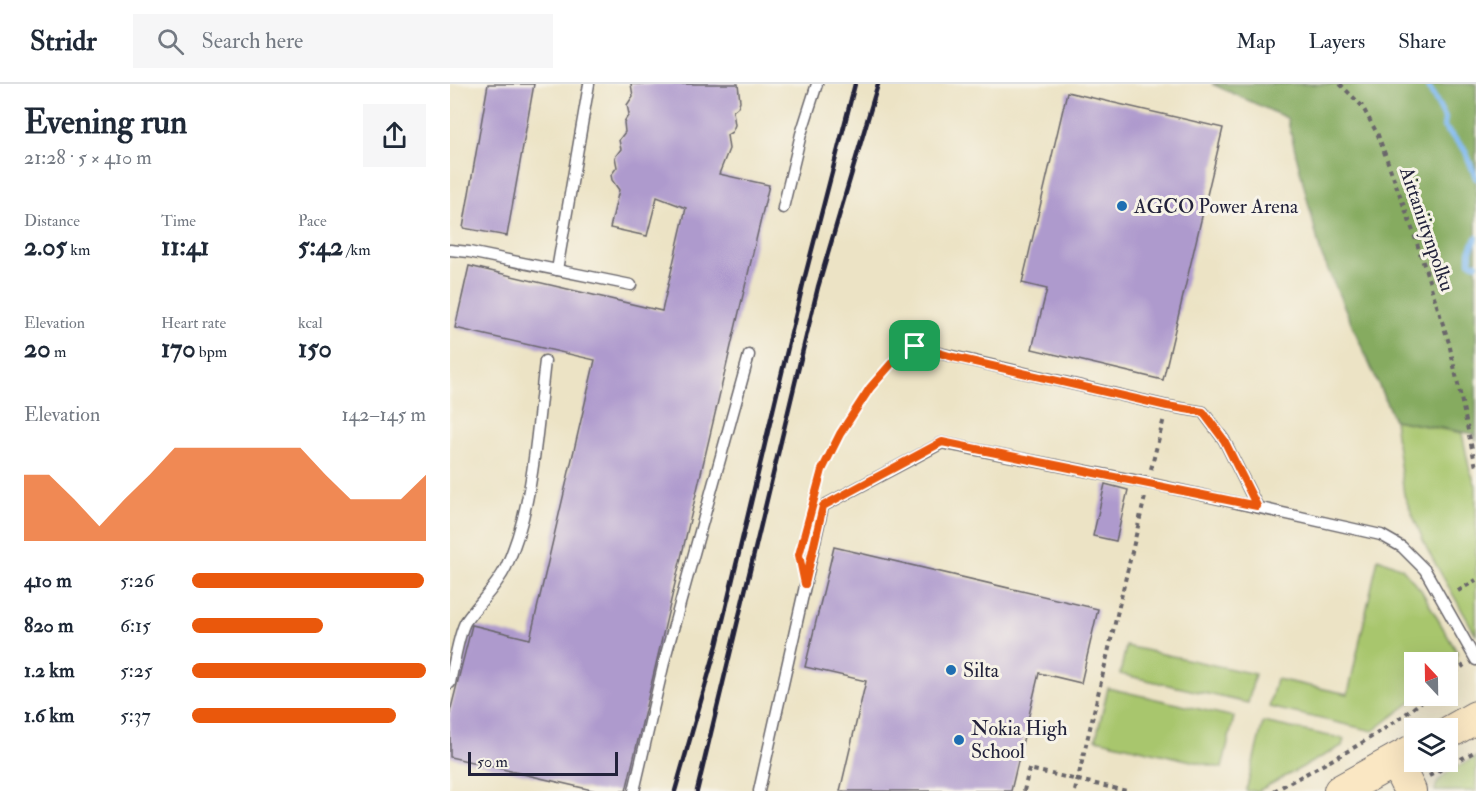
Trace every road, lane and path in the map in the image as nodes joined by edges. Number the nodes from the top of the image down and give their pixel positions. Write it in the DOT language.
graph roads {
  1 [pos="589,84"];
  2 [pos="816,84"];
  3 [pos="1340,84"];
  4 [pos="783,207"];
  5 [pos="450,250"];
  6 [pos="557,270"];
  7 [pos="631,285"];
  8 [pos="905,333"];
  9 [pos="915,346"];
  10 [pos="749,355"];
  11 [pos="545,361"];
  12 [pos="1167,406"];
  13 [pos="1476,467"];
  14 [pos="1148,483"];
  15 [pos="813,504"];
  16 [pos="1257,506"];
  17 [pos="1476,580"];
  18 [pos="1458,591"];
  19 [pos="1476,660"];
  20 [pos="450,683"];
  21 [pos="1416,706"];
  22 [pos="1476,717"];
  23 [pos="1458,727"];
  24 [pos="1476,751"];
  25 [pos="1458,756"];
  26 [pos="1407,772"];
  27 [pos="1077,780"];
  28 [pos="634,791"];
  29 [pos="759,791"];
  30 [pos="1024,791"];
  31 [pos="1075,791"];
  32 [pos="1127,791"];
  33 [pos="1274,791"];
  34 [pos="1340,791"];
  1 -- 6 [label="lane"];
  2 -- 4 [label="lane"];
  3 -- 13 [label="path, Aittaniitynpolku"];
  5 -- 6 [label="lane"];
  6 -- 7 [label="lane"];
  8 -- 9 [label="lane"];
  9 -- 12 [label="lane"];
  9 -- 15 [label="path"];
  10 -- 28 [label="lane"];
  11 -- 20 [label="lane"];
  12 -- 14 [label="path"];
  12 -- 16 [label="lane"];
  14 -- 16 [label="lane"];
  14 -- 27 [label="path"];
  14 -- 29 [label="lane"];
  16 -- 19 [label="lane"];
  17 -- 18 [label="path"];
  21 -- 33 [label="path"];
  22 -- 23 [label="street"];
  24 -- 25 [label="path"];
  26 -- 34 [label="street"];
  27 -- 30 [label="path"];
  27 -- 31 [label="path"];
  27 -- 32 [label="path"];
}
